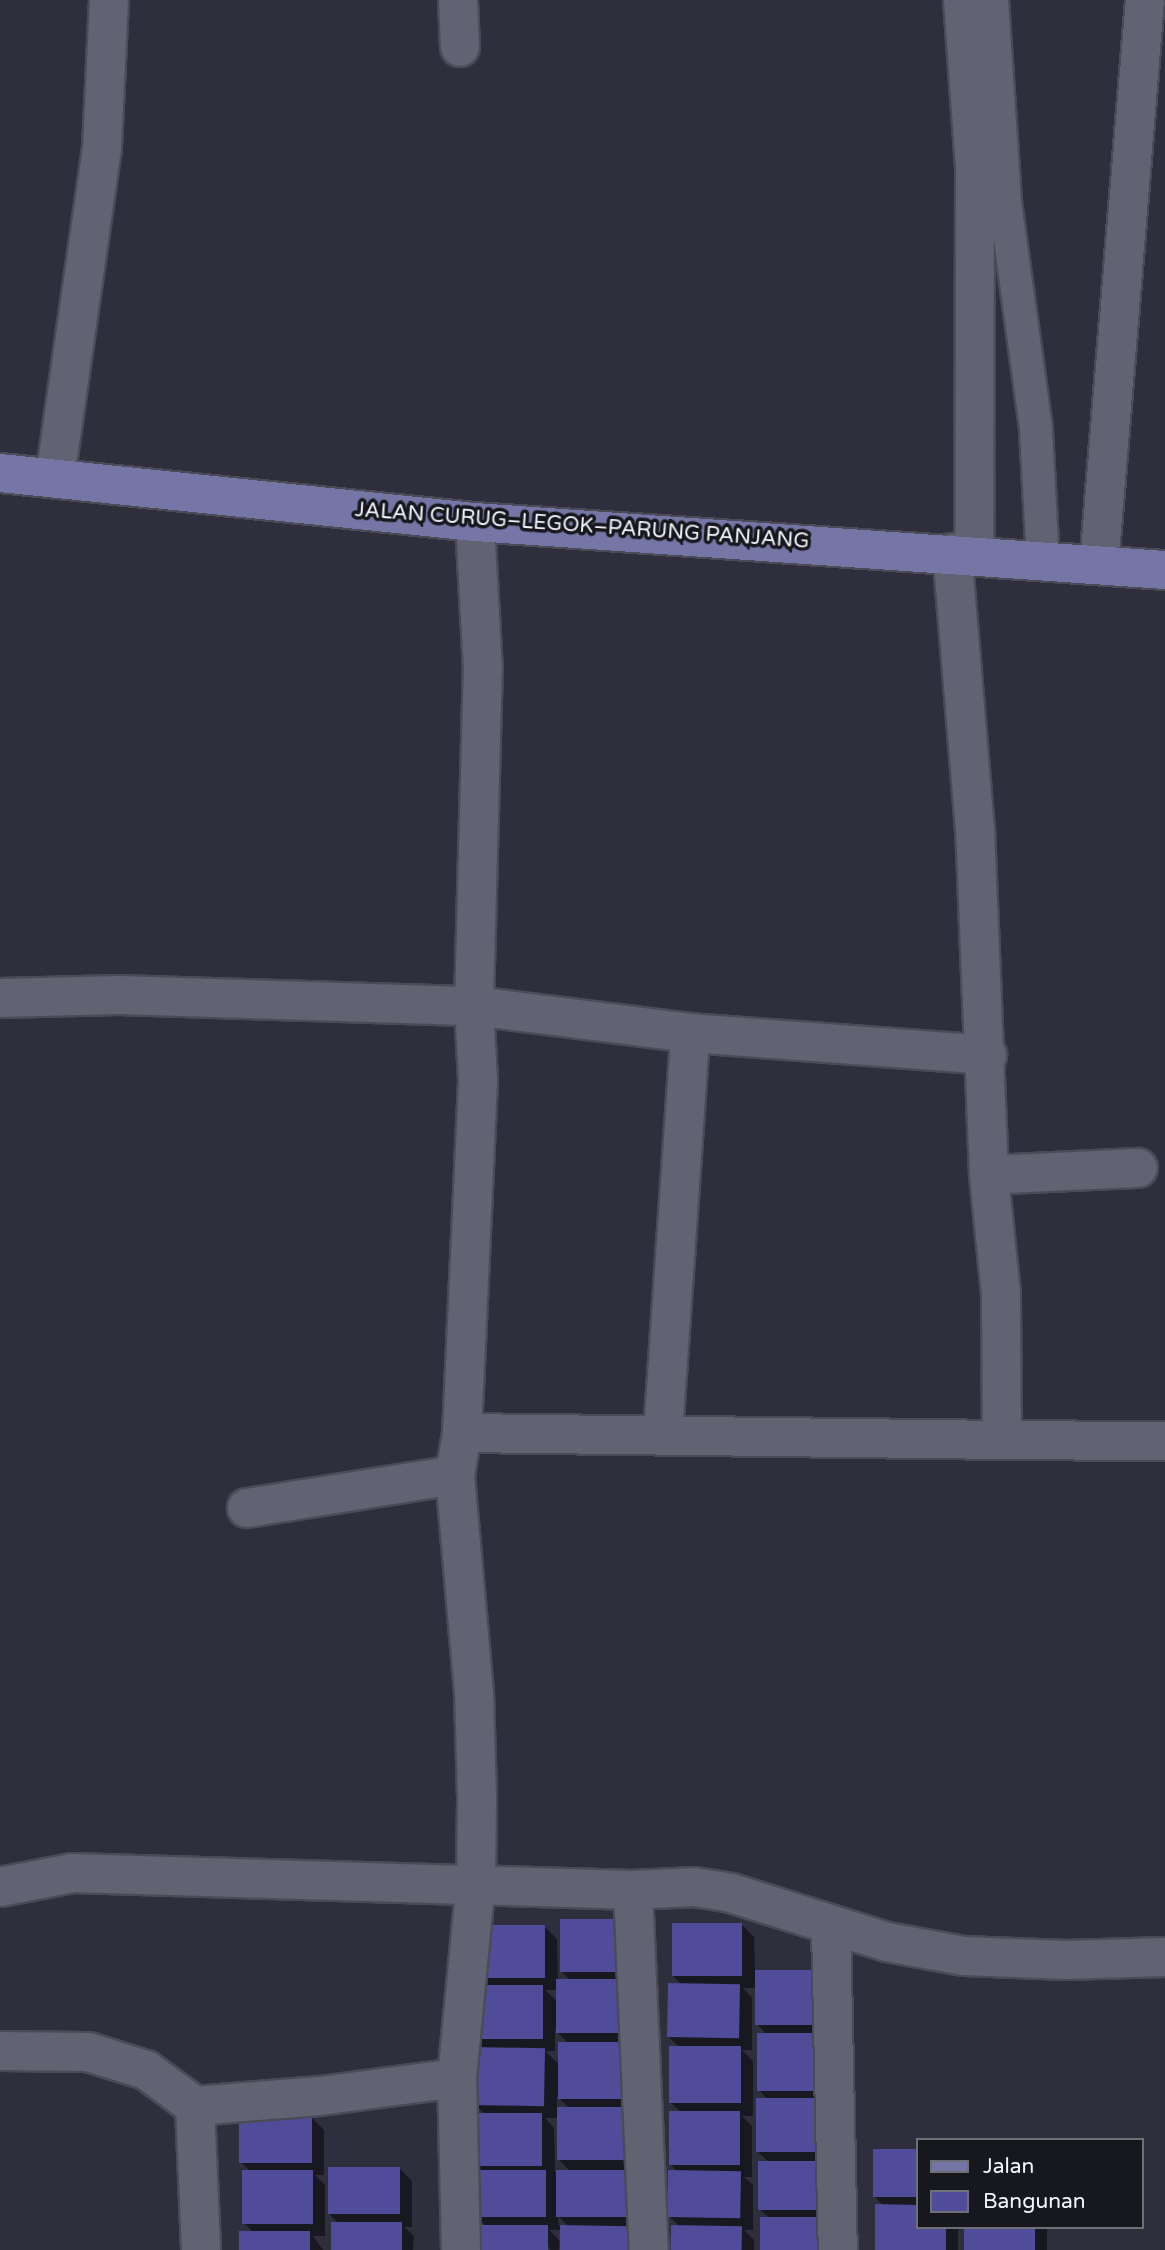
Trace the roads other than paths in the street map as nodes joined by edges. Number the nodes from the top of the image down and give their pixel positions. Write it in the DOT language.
graph roads {
  1 [pos="109,0"];
  2 [pos="458,0"];
  3 [pos="963,0"];
  4 [pos="992,0"];
  5 [pos="1145,0"];
  6 [pos="460,47"];
  7 [pos="0,472"];
  8 [pos="55,478"];
  9 [pos="475,522"];
  10 [pos="963,555"];
  11 [pos="1043,561"];
  12 [pos="1099,565"];
  13 [pos="1165,570"];
  14 [pos="0,998"];
  15 [pos="474,1006"];
  16 [pos="690,1032"];
  17 [pos="987,1055"];
  18 [pos="1138,1168"];
  19 [pos="989,1175"];
  20 [pos="462,1433"];
  21 [pos="663,1434"];
  22 [pos="1002,1440"];
  23 [pos="1165,1441"];
  24 [pos="455,1475"];
  25 [pos="247,1508"];
  26 [pos="476,1882"];
  27 [pos="0,1887"];
  28 [pos="633,1890"];
  29 [pos="831,1926"];
  30 [pos="1165,1957"];
  31 [pos="0,2051"];
  32 [pos="457,2078"];
  33 [pos="195,2106"];
  34 [pos="201,2250"];
  35 [pos="461,2250"];
  36 [pos="649,2250"];
  37 [pos="838,2250"];
  1 -- 8 [label="street"];
  2 -- 6 [label="street"];
  3 -- 10 [label="street"];
  4 -- 11 [label="lane"];
  5 -- 12 [label="street"];
  7 -- 8 [label="main road, JALAN CURUG–LEGOK–PARUNG PANJANG"];
  8 -- 9 [label="main road, JALAN CURUG–LEGOK–PARUNG PANJANG"];
  9 -- 10 [label="main road, JALAN CURUG–LEGOK–PARUNG PANJANG"];
  9 -- 15 [label="street"];
  10 -- 11 [label="main road, JALAN CURUG–LEGOK–PARUNG PANJANG"];
  10 -- 17 [label="street"];
  11 -- 12 [label="main road, JALAN CURUG–LEGOK–PARUNG PANJANG"];
  12 -- 13 [label="main road, JALAN CURUG–LEGOK–PARUNG PANJANG"];
  14 -- 15 [label="street"];
  15 -- 16 [label="street"];
  15 -- 20 [label="street"];
  16 -- 17 [label="street"];
  16 -- 21 [label="street"];
  17 -- 19 [label="street"];
  18 -- 19 [label="street"];
  19 -- 22 [label="street"];
  20 -- 21 [label="street"];
  20 -- 24 [label="street"];
  21 -- 22 [label="street"];
  22 -- 23 [label="street"];
  24 -- 25 [label="street"];
  24 -- 26 [label="street"];
  26 -- 27 [label="street"];
  26 -- 28 [label="street"];
  26 -- 32 [label="street"];
  28 -- 29 [label="street"];
  28 -- 36 [label="street"];
  29 -- 30 [label="street"];
  29 -- 37 [label="street"];
  31 -- 33 [label="street"];
  32 -- 33 [label="street"];
  32 -- 35 [label="street"];
  33 -- 34 [label="street"];
}
